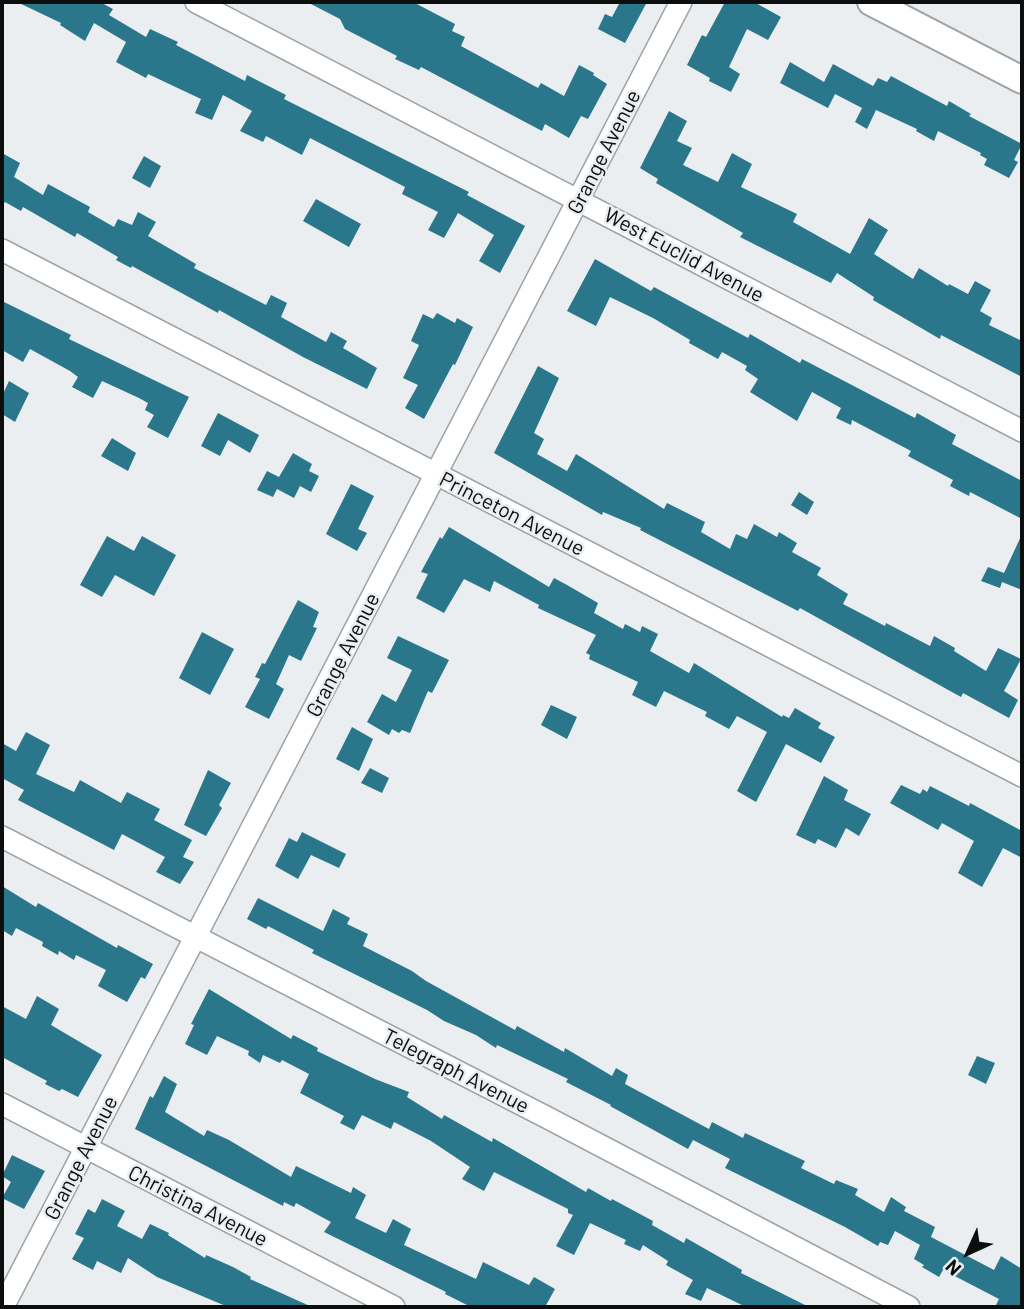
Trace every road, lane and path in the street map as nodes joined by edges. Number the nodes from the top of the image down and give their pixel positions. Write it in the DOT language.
graph roads {
  1 [pos="196,2"];
  2 [pos="681,2"];
  3 [pos="870,2"];
  4 [pos="1022,80"];
  5 [pos="579,200"];
  6 [pos="2,250"];
  7 [pos="1022,431"];
  8 [pos="436,475"];
  9 [pos="1022,776"];
  10 [pos="2,837"];
  11 [pos="196,937"];
  12 [pos="2,1104"];
  13 [pos="86,1148"];
  14 [pos="4,1307"];
  15 [pos="394,1307"];
  16 [pos="909,1307"];
  1 -- 5 [label="street, West Euclid Avenue"];
  2 -- 5 [label="street, Grange Avenue"];
  3 -- 4 [label="street"];
  5 -- 7 [label="street, West Euclid Avenue"];
  5 -- 8 [label="street, Grange Avenue"];
  6 -- 8 [label="street, Princeton Avenue"];
  8 -- 9 [label="street, Princeton Avenue"];
  8 -- 11 [label="street, Grange Avenue"];
  10 -- 11 [label="street, Telegraph Avenue"];
  11 -- 13 [label="street, Grange Avenue"];
  11 -- 16 [label="street, Telegraph Avenue"];
  12 -- 13 [label="street, Christina Avenue"];
  13 -- 14 [label="street, Grange Avenue"];
  13 -- 15 [label="street, Christina Avenue"];
}
